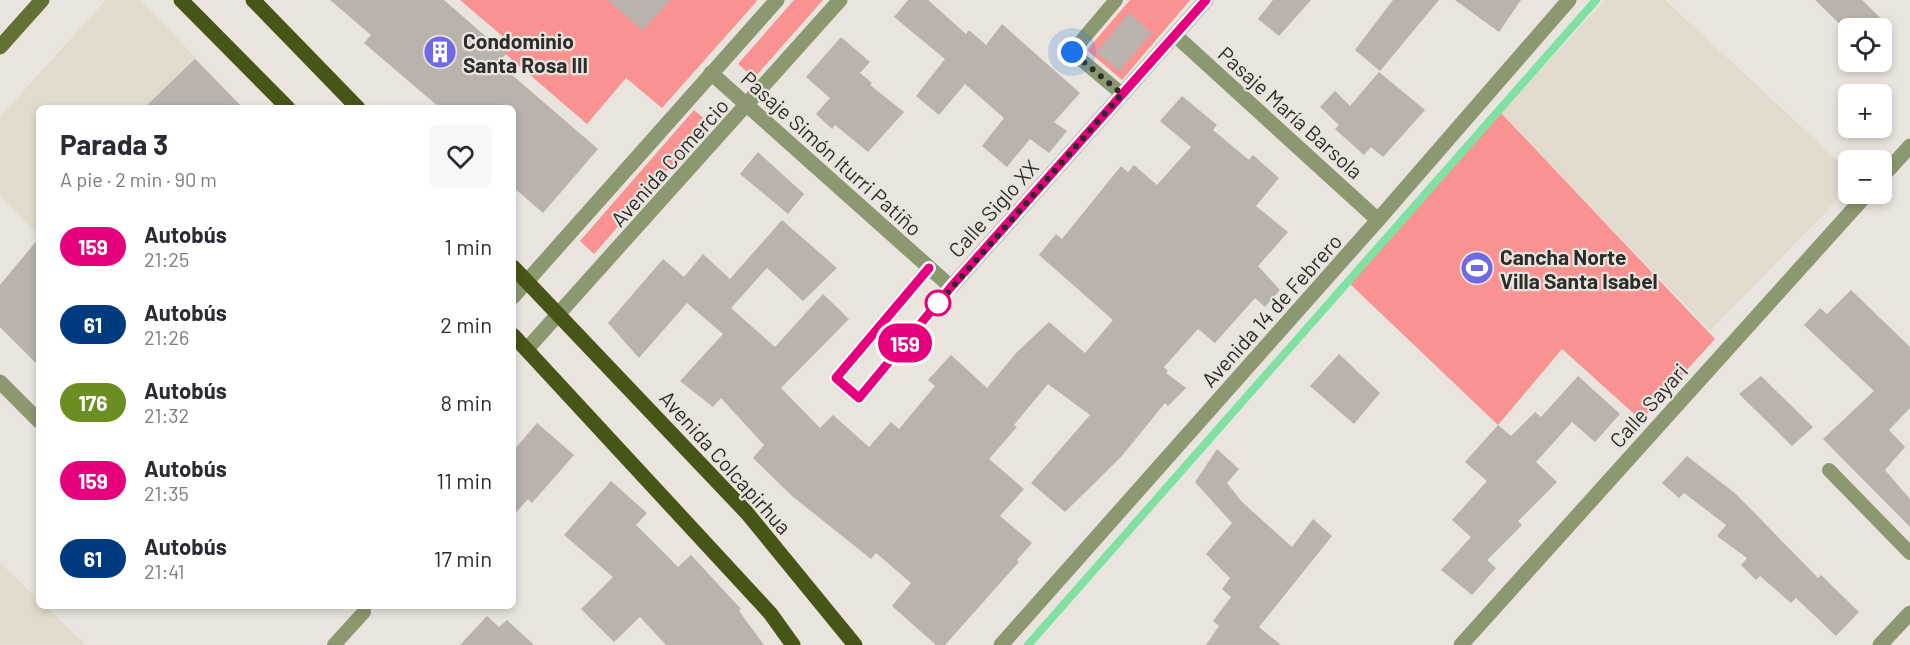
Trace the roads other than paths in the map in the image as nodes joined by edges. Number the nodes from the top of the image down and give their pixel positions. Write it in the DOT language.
graph roads {
  1 [pos="42,0"];
  2 [pos="181,0"];
  3 [pos="253,0"];
  4 [pos="777,0"];
  5 [pos="840,0"];
  6 [pos="1116,0"];
  7 [pos="1206,0"];
  8 [pos="1569,0"];
  9 [pos="1175,35"];
  10 [pos="0,47"];
  11 [pos="711,73"];
  12 [pos="1122,94"];
  13 [pos="285,105"];
  14 [pos="355,105"];
  15 [pos="747,106"];
  16 [pos="1910,146"];
  17 [pos="1892,166"];
  18 [pos="1858,204"];
  19 [pos="1378,220"];
  20 [pos="929,268"];
  21 [pos="516,270"];
  22 [pos="527,282"];
  23 [pos="951,287"];
  24 [pos="516,294"];
  25 [pos="560,314"];
  26 [pos="516,338"];
  27 [pos="526,349"];
  28 [pos="0,382"];
  29 [pos="36,418"];
  30 [pos="1829,470"];
  31 [pos="1910,553"];
  32 [pos="364,612"];
  33 [pos="1910,612"];
  34 [pos="334,645"];
  35 [pos="793,645"];
  36 [pos="855,645"];
  37 [pos="1001,645"];
  38 [pos="1461,645"];
  39 [pos="1880,645"];
  1 -- 10 [label="main road"];
  2 -- 13 [label="main road"];
  3 -- 14 [label="main road"];
  4 -- 11 [label="street, Avenida Comercio"];
  5 -- 15 [label="street, Avenida Comercio"];
  6 -- 12 [label="lane"];
  7 -- 9 [label="street, Calle Siglo XX"];
  8 -- 19 [label="street, Avenida 14 de Febrero"];
  9 -- 12 [label="street, Calle Siglo XX"];
  9 -- 19 [label="street, Pasaje María Barsola"];
  11 -- 15 [label="street, Pasaje Simón Iturri Patiño"];
  11 -- 22 [label="street, Avenida Comercio"];
  12 -- 23 [label="street, Calle Siglo XX"];
  15 -- 20 [label="street, Pasaje Simón Iturri Patiño"];
  15 -- 25 [label="street, Avenida Comercio"];
  16 -- 17 [label="street"];
  18 -- 38 [label="street, Calle Sayari"];
  19 -- 37 [label="street, Avenida 14 de Febrero"];
  20 -- 23 [label="street, Pasaje Simón Iturri Patiño"];
  20 -- 23 [label="lane, Calle Siglo XX"];
  21 -- 22 [label="main road"];
  22 -- 24 [label="street, Avenida Comercio"];
  22 -- 25 [label="main road, Avenida Colcapirhua"];
  25 -- 27 [label="street, Avenida Comercio"];
  25 -- 36 [label="main road, Avenida Colcapirhua"];
  26 -- 27 [label="main road"];
  27 -- 35 [label="main road"];
  28 -- 29 [label="street"];
  30 -- 31 [label="lane"];
  32 -- 34 [label="lane"];
  33 -- 39 [label="street"];
}
